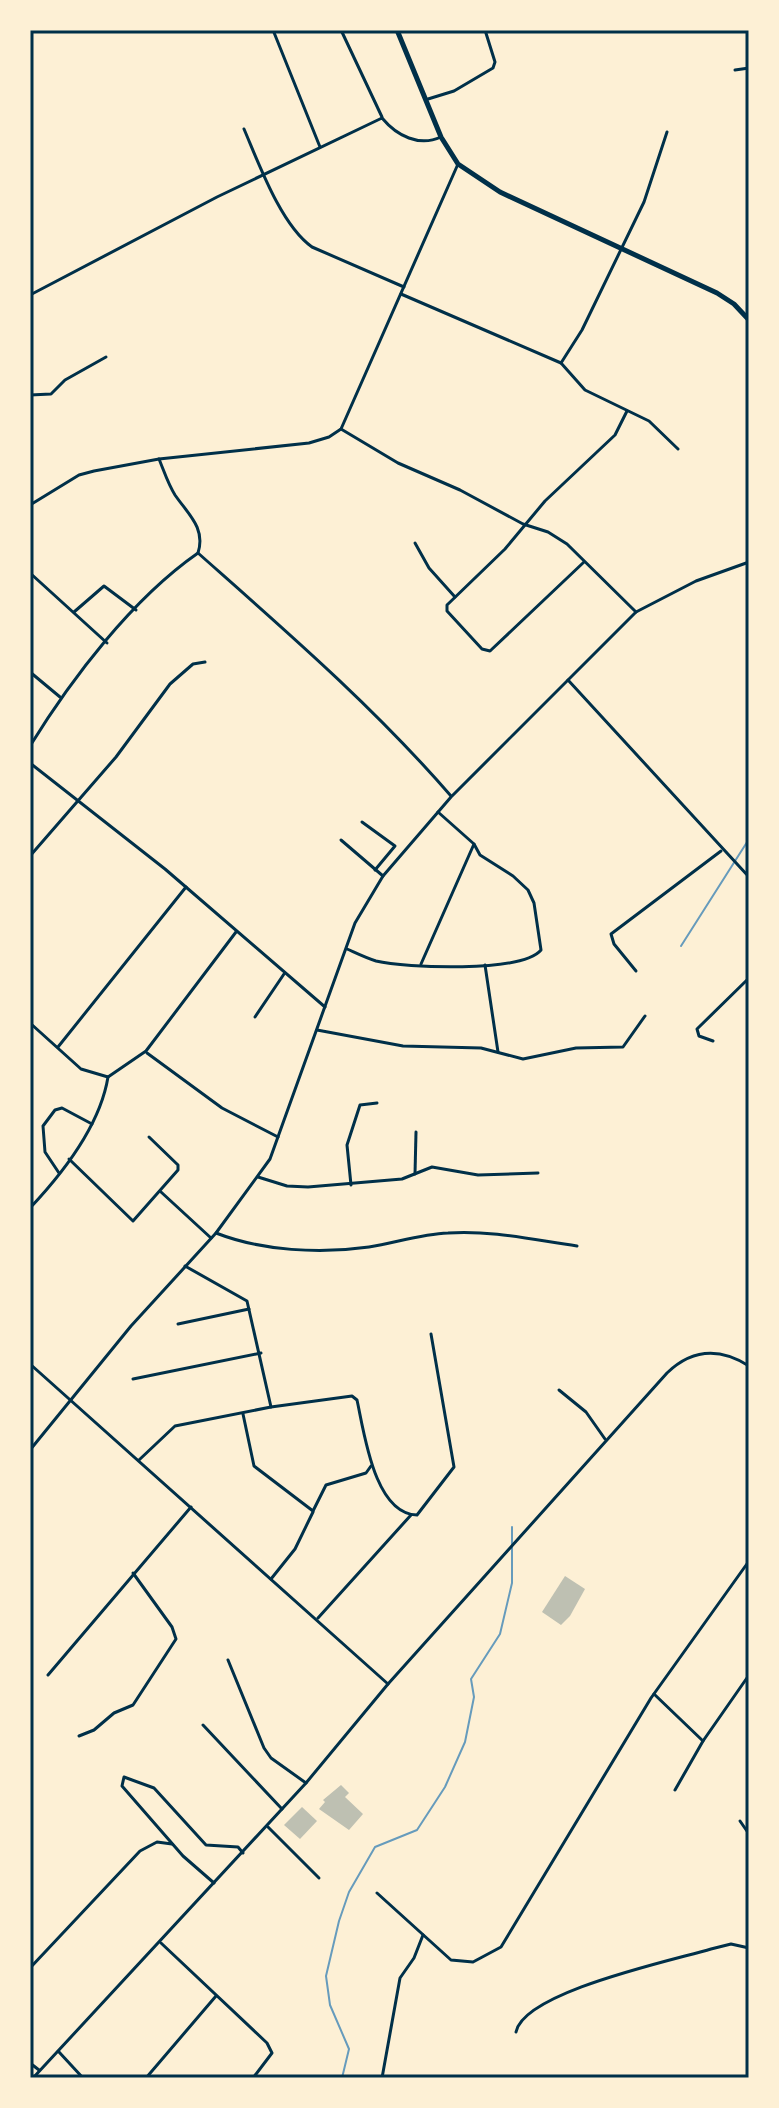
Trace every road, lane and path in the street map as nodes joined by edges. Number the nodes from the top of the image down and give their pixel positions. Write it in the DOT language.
graph roads {
  1 [pos="273,30"];
  2 [pos="341,30"];
  3 [pos="397,30"];
  4 [pos="485,30"];
  5 [pos="749,68"];
  6 [pos="735,70"];
  7 [pos="426,100"];
  8 [pos="382,118"];
  9 [pos="244,129"];
  10 [pos="667,132"];
  11 [pos="441,137"];
  12 [pos="320,147"];
  13 [pos="458,164"];
  14 [pos="264,175"];
  15 [pos="620,246"];
  16 [pos="404,287"];
  17 [pos="401,294"];
  18 [pos="30,295"];
  19 [pos="749,320"];
  20 [pos="106,357"];
  21 [pos="561,363"];
  22 [pos="30,395"];
  23 [pos="627,411"];
  24 [pos="341,429"];
  25 [pos="678,449"];
  26 [pos="159,459"];
  27 [pos="30,505"];
  28 [pos="523,524"];
  29 [pos="415,543"];
  30 [pos="198,553"];
  31 [pos="584,562"];
  32 [pos="749,562"];
  33 [pos="30,573"];
  34 [pos="455,597"];
  35 [pos="136,610"];
  36 [pos="74,612"];
  37 [pos="636,612"];
  38 [pos="107,643"];
  39 [pos="205,662"];
  40 [pos="30,672"];
  41 [pos="568,680"];
  42 [pos="60,697"];
  43 [pos="30,746"];
  44 [pos="30,763"];
  45 [pos="451,797"];
  46 [pos="78,799"];
  47 [pos="438,812"];
  48 [pos="362,822"];
  49 [pos="341,840"];
  50 [pos="474,844"];
  51 [pos="723,850"];
  52 [pos="30,856"];
  53 [pos="375,870"];
  54 [pos="383,876"];
  55 [pos="749,877"];
  56 [pos="187,887"];
  57 [pos="236,932"];
  58 [pos="347,949"];
  59 [pos="421,964"];
  60 [pos="485,965"];
  61 [pos="636,971"];
  62 [pos="285,973"];
  63 [pos="749,978"];
  64 [pos="325,1007"];
  65 [pos="645,1016"];
  66 [pos="255,1017"];
  67 [pos="30,1023"];
  68 [pos="317,1030"];
  69 [pos="713,1041"];
  70 [pos="58,1047"];
  71 [pos="146,1051"];
  72 [pos="499,1052"];
  73 [pos="108,1077"];
  74 [pos="377,1103"];
  75 [pos="92,1124"];
  76 [pos="416,1132"];
  77 [pos="149,1137"];
  78 [pos="278,1137"];
  79 [pos="69,1159"];
  80 [pos="60,1173"];
  81 [pos="538,1173"];
  82 [pos="415,1174"];
  83 [pos="258,1177"];
  84 [pos="351,1185"];
  85 [pos="161,1192"];
  86 [pos="30,1194"];
  87 [pos="37,1201"];
  88 [pos="30,1208"];
  89 [pos="216,1233"];
  90 [pos="211,1238"];
  91 [pos="577,1246"];
  92 [pos="185,1266"];
  93 [pos="249,1309"];
  94 [pos="178,1324"];
  95 [pos="431,1334"];
  96 [pos="261,1353"];
  97 [pos="30,1364"];
  98 [pos="749,1366"];
  99 [pos="133,1379"];
  100 [pos="559,1390"];
  101 [pos="70,1398"];
  102 [pos="271,1407"];
  103 [pos="243,1414"];
  104 [pos="606,1440"];
  105 [pos="30,1450"];
  106 [pos="139,1460"];
  107 [pos="371,1465"];
  108 [pos="191,1507"];
  109 [pos="313,1511"];
  110 [pos="411,1515"];
  111 [pos="749,1561"];
  112 [pos="133,1573"];
  113 [pos="271,1579"];
  114 [pos="318,1618"];
  115 [pos="228,1660"];
  116 [pos="48,1675"];
  117 [pos="749,1675"];
  118 [pos="388,1684"];
  119 [pos="654,1694"];
  120 [pos="203,1725"];
  121 [pos="79,1736"];
  122 [pos="703,1741"];
  123 [pos="306,1783"];
  124 [pos="675,1790"];
  125 [pos="282,1809"];
  126 [pos="740,1821"];
  127 [pos="267,1826"];
  128 [pos="749,1834"];
  129 [pos="172,1844"];
  130 [pos="243,1853"];
  131 [pos="319,1878"];
  132 [pos="215,1883"];
  133 [pos="377,1893"];
  134 [pos="423,1935"];
  135 [pos="161,1943"];
  136 [pos="749,1948"];
  137 [pos="30,1968"];
  138 [pos="216,1996"];
  139 [pos="516,2032"];
  140 [pos="58,2051"];
  141 [pos="30,2063"];
  142 [pos="40,2071"];
  143 [pos="33,2078"];
  144 [pos="83,2078"];
  145 [pos="146,2078"];
  146 [pos="253,2078"];
  147 [pos="382,2078"];
  1 -- 12 [label="street"];
  2 -- 8 [label="street"];
  3 -- 7 [label="main road"];
  4 -- 7 [label="street"];
  5 -- 6 [label="street"];
  7 -- 11 [label="main road"];
  8 -- 11 [label="street"];
  8 -- 12 [label="street"];
  9 -- 14 [label="street"];
  10 -- 15 [label="street"];
  11 -- 13 [label="main road"];
  12 -- 14 [label="street"];
  13 -- 15 [label="main road"];
  13 -- 16 [label="street"];
  14 -- 16 [label="street"];
  14 -- 18 [label="street"];
  15 -- 19 [label="main road"];
  15 -- 21 [label="street"];
  16 -- 17 [label="street"];
  17 -- 21 [label="street"];
  17 -- 24 [label="street"];
  20 -- 22 [label="street"];
  21 -- 23 [label="street"];
  23 -- 25 [label="street"];
  23 -- 28 [label="street"];
  24 -- 26 [label="street"];
  24 -- 28 [label="street"];
  26 -- 27 [label="street"];
  26 -- 30 [label="street"];
  28 -- 31 [label="street"];
  28 -- 34 [label="street"];
  29 -- 34 [label="street"];
  30 -- 35 [label="street"];
  30 -- 45 [label="street"];
  31 -- 34 [label="street"];
  31 -- 37 [label="street"];
  32 -- 37 [label="street"];
  33 -- 36 [label="street"];
  35 -- 36 [label="street"];
  35 -- 38 [label="street"];
  36 -- 38 [label="street"];
  37 -- 41 [label="street"];
  38 -- 42 [label="street"];
  39 -- 46 [label="street"];
  40 -- 42 [label="street"];
  41 -- 45 [label="street"];
  41 -- 51 [label="street"];
  42 -- 43 [label="street"];
  44 -- 46 [label="street"];
  45 -- 47 [label="street"];
  46 -- 52 [label="street"];
  46 -- 56 [label="street"];
  47 -- 50 [label="street"];
  47 -- 54 [label="street"];
  48 -- 53 [label="street"];
  49 -- 53 [label="street"];
  50 -- 59 [label="street"];
  50 -- 60 [label="street"];
  51 -- 55 [label="street"];
  51 -- 61 [label="street"];
  53 -- 54 [label="street"];
  54 -- 58 [label="street"];
  56 -- 57 [label="street"];
  56 -- 70 [label="street"];
  57 -- 62 [label="street"];
  57 -- 71 [label="street"];
  58 -- 59 [label="street"];
  58 -- 64 [label="street"];
  59 -- 60 [label="street"];
  60 -- 72 [label="street"];
  62 -- 64 [label="street"];
  62 -- 66 [label="street"];
  63 -- 69 [label="street"];
  64 -- 68 [label="street"];
  65 -- 72 [label="street"];
  67 -- 70 [label="street"];
  68 -- 72 [label="street"];
  68 -- 78 [label="street"];
  70 -- 73 [label="street"];
  71 -- 73 [label="street"];
  71 -- 78 [label="street"];
  73 -- 75 [label="street"];
  74 -- 84 [label="street"];
  75 -- 79 [label="street"];
  75 -- 80 [label="street"];
  76 -- 82 [label="street"];
  77 -- 85 [label="street"];
  78 -- 83 [label="street"];
  79 -- 80 [label="street"];
  79 -- 85 [label="street"];
  80 -- 87 [label="street"];
  81 -- 82 [label="street"];
  82 -- 84 [label="street"];
  83 -- 84 [label="street"];
  83 -- 89 [label="street"];
  85 -- 90 [label="street"];
  86 -- 87 [label="street"];
  87 -- 88 [label="street"];
  89 -- 90 [label="street"];
  89 -- 91 [label="street"];
  90 -- 92 [label="street"];
  92 -- 93 [label="street"];
  92 -- 101 [label="street"];
  93 -- 94 [label="street"];
  93 -- 96 [label="street"];
  95 -- 110 [label="street"];
  96 -- 99 [label="street"];
  96 -- 102 [label="street"];
  97 -- 101 [label="street"];
  98 -- 104 [label="street"];
  100 -- 104 [label="street"];
  101 -- 105 [label="street"];
  101 -- 106 [label="street"];
  102 -- 103 [label="street"];
  102 -- 107 [label="street"];
  103 -- 106 [label="street"];
  103 -- 109 [label="street"];
  104 -- 118 [label="street"];
  106 -- 108 [label="street"];
  107 -- 109 [label="street"];
  107 -- 110 [label="street"];
  108 -- 112 [label="street"];
  108 -- 113 [label="street"];
  109 -- 113 [label="street"];
  110 -- 114 [label="street"];
  111 -- 119 [label="street"];
  112 -- 116 [label="street"];
  112 -- 121 [label="street"];
  113 -- 114 [label="street"];
  114 -- 118 [label="street"];
  115 -- 123 [label="street"];
  117 -- 122 [label="street"];
  118 -- 123 [label="street"];
  119 -- 122 [label="street"];
  119 -- 134 [label="street"];
  120 -- 125 [label="street"];
  122 -- 124 [label="street"];
  123 -- 125 [label="street"];
  125 -- 127 [label="street"];
  126 -- 128 [label="street"];
  127 -- 130 [label="street"];
  127 -- 131 [label="street"];
  129 -- 130 [label="street"];
  129 -- 132 [label="street"];
  129 -- 137 [label="street"];
  130 -- 132 [label="street"];
  132 -- 135 [label="street"];
  133 -- 134 [label="street"];
  134 -- 147 [label="street"];
  135 -- 138 [label="street"];
  135 -- 140 [label="street"];
  136 -- 139 [label="street"];
  138 -- 145 [label="street"];
  138 -- 146 [label="street"];
  140 -- 142 [label="street"];
  140 -- 144 [label="street"];
  141 -- 142 [label="street"];
  142 -- 143 [label="street"];
}
